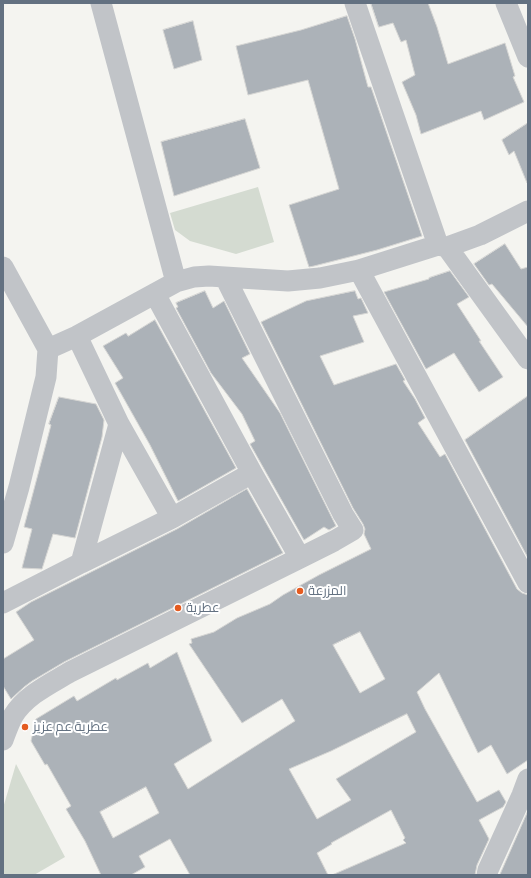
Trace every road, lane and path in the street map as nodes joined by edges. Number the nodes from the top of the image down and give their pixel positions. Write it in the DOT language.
graph roads {
  1 [pos="355,3"];
  2 [pos="506,3"];
  3 [pos="104,4"];
  4 [pos="528,57"];
  5 [pos="528,211"];
  6 [pos="443,246"];
  7 [pos="3,268"];
  8 [pos="359,270"];
  9 [pos="225,277"];
  10 [pos="176,282"];
  11 [pos="155,294"];
  12 [pos="77,336"];
  13 [pos="48,349"];
  14 [pos="528,359"];
  15 [pos="119,424"];
  16 [pos="252,473"];
  17 [pos="172,518"];
  18 [pos="3,543"];
  19 [pos="300,558"];
  20 [pos="81,563"];
  21 [pos="528,583"];
  22 [pos="3,603"];
  23 [pos="3,740"];
  24 [pos="528,779"];
  25 [pos="487,875"];
  1 -- 6 [label="street"];
  2 -- 4 [label="street"];
  3 -- 10 [label="street"];
  5 -- 6 [label="street"];
  6 -- 8 [label="street"];
  6 -- 14 [label="street"];
  7 -- 13 [label="street"];
  8 -- 9 [label="street"];
  8 -- 21 [label="street"];
  9 -- 10 [label="street"];
  9 -- 19 [label="street"];
  10 -- 11 [label="street"];
  11 -- 12 [label="street"];
  11 -- 16 [label="street"];
  12 -- 13 [label="street"];
  12 -- 15 [label="street"];
  13 -- 18 [label="street"];
  15 -- 17 [label="street"];
  15 -- 20 [label="street"];
  16 -- 17 [label="street"];
  16 -- 19 [label="street"];
  17 -- 20 [label="street"];
  19 -- 23 [label="street"];
  20 -- 22 [label="street"];
  24 -- 25 [label="street"];
}
